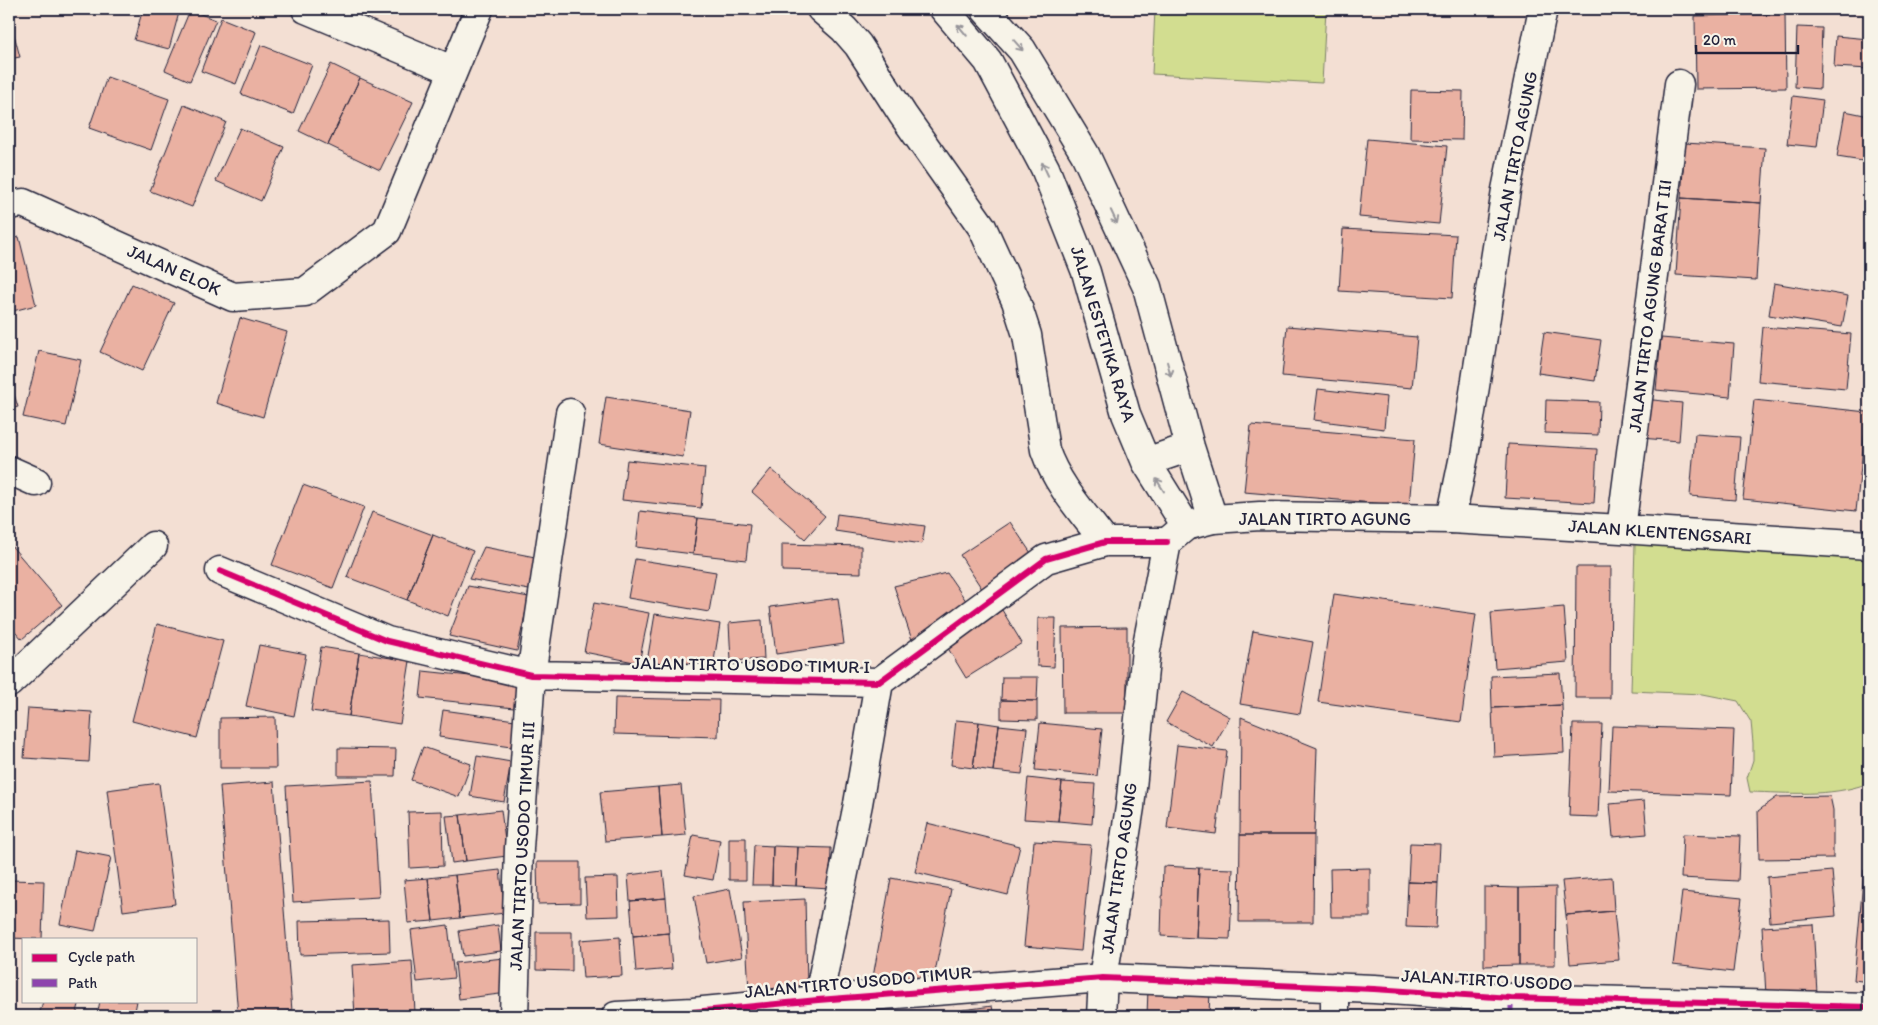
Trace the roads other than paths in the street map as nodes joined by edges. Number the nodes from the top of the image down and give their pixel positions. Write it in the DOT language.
graph roads {
  1 [pos="306,9"];
  2 [pos="479,9"];
  3 [pos="821,9"];
  4 [pos="944,9"];
  5 [pos="985,9"];
  6 [pos="1543,9"];
  7 [pos="452,70"];
  8 [pos="1679,84"];
  9 [pos="1101,190"];
  10 [pos="9,205"];
  11 [pos="1061,207"];
  12 [pos="570,413"];
  13 [pos="1190,447"];
  14 [pos="1146,462"];
  15 [pos="9,470"];
  16 [pos="36,482"];
  17 [pos="1213,519"];
  18 [pos="1451,520"];
  19 [pos="1621,529"];
  20 [pos="1176,534"];
  21 [pos="1105,542"];
  22 [pos="1869,545"];
  23 [pos="152,546"];
  24 [pos="220,571"];
  25 [pos="532,675"];
  26 [pos="879,682"];
  27 [pos="9,683"];
  28 [pos="1103,978"];
  29 [pos="1335,987"];
  30 [pos="818,1000"];
  31 [pos="1511,1007"];
  32 [pos="1869,1007"];
  33 [pos="744,1012"];
  34 [pos="514,1016"];
  35 [pos="616,1016"];
  36 [pos="1101,1016"];
  37 [pos="1335,1016"];
  1 -- 7 [label="street"];
  2 -- 7 [label="street, JALAN ELOK"];
  3 -- 21 [label="street"];
  11 -- 4 [label="street, JALAN ESTETIKA RAYA, one-way"];
  5 -- 9 [label="street, one-way"];
  6 -- 18 [label="street, JALAN TIRTO AGUNG"];
  7 -- 10 [label="street, JALAN ELOK"];
  8 -- 19 [label="street, JALAN TIRTO AGUNG BARAT III"];
  9 -- 11 [label="street"];
  9 -- 13 [label="street, one-way"];
  11 -- 14 [label="street, JALAN ESTETIKA RAYA"];
  12 -- 25 [label="street, JALAN TIRTO USODO TIMUR III"];
  13 -- 14 [label="street"];
  13 -- 17 [label="street"];
  20 -- 14 [label="street, JALAN ESTETIKA RAYA, one-way"];
  15 -- 16 [label="street"];
  17 -- 18 [label="street, JALAN TIRTO AGUNG"];
  17 -- 20 [label="street, JALAN TIRTO AGUNG"];
  18 -- 19 [label="street, JALAN KLENTENGSARI"];
  19 -- 22 [label="street, JALAN KLENTENGSARI"];
  20 -- 21 [label="street, JALAN TIRTO USODO TIMUR I"];
  20 -- 28 [label="street, JALAN TIRTO AGUNG"];
  21 -- 26 [label="street, JALAN TIRTO USODO TIMUR I"];
  23 -- 27 [label="street"];
  24 -- 25 [label="street"];
  25 -- 26 [label="street, JALAN TIRTO USODO TIMUR I"];
  25 -- 34 [label="street, JALAN TIRTO USODO TIMUR III"];
  26 -- 30 [label="street, JALAN TIRTO USODO TIMUR I"];
  28 -- 29 [label="street, JALAN TIRTO USODO"];
  28 -- 30 [label="street, JALAN TIRTO USODO TIMUR"];
  28 -- 36 [label="street, JALAN TIRTO AGUNG"];
  29 -- 31 [label="street, JALAN TIRTO USODO"];
  29 -- 37 [label="street"];
  30 -- 33 [label="street, JALAN TIRTO USODO TIMUR"];
  31 -- 32 [label="street, JALAN TIRTO USODO"];
  33 -- 35 [label="street, JALAN TIRTO USODO TIMUR"];
}
